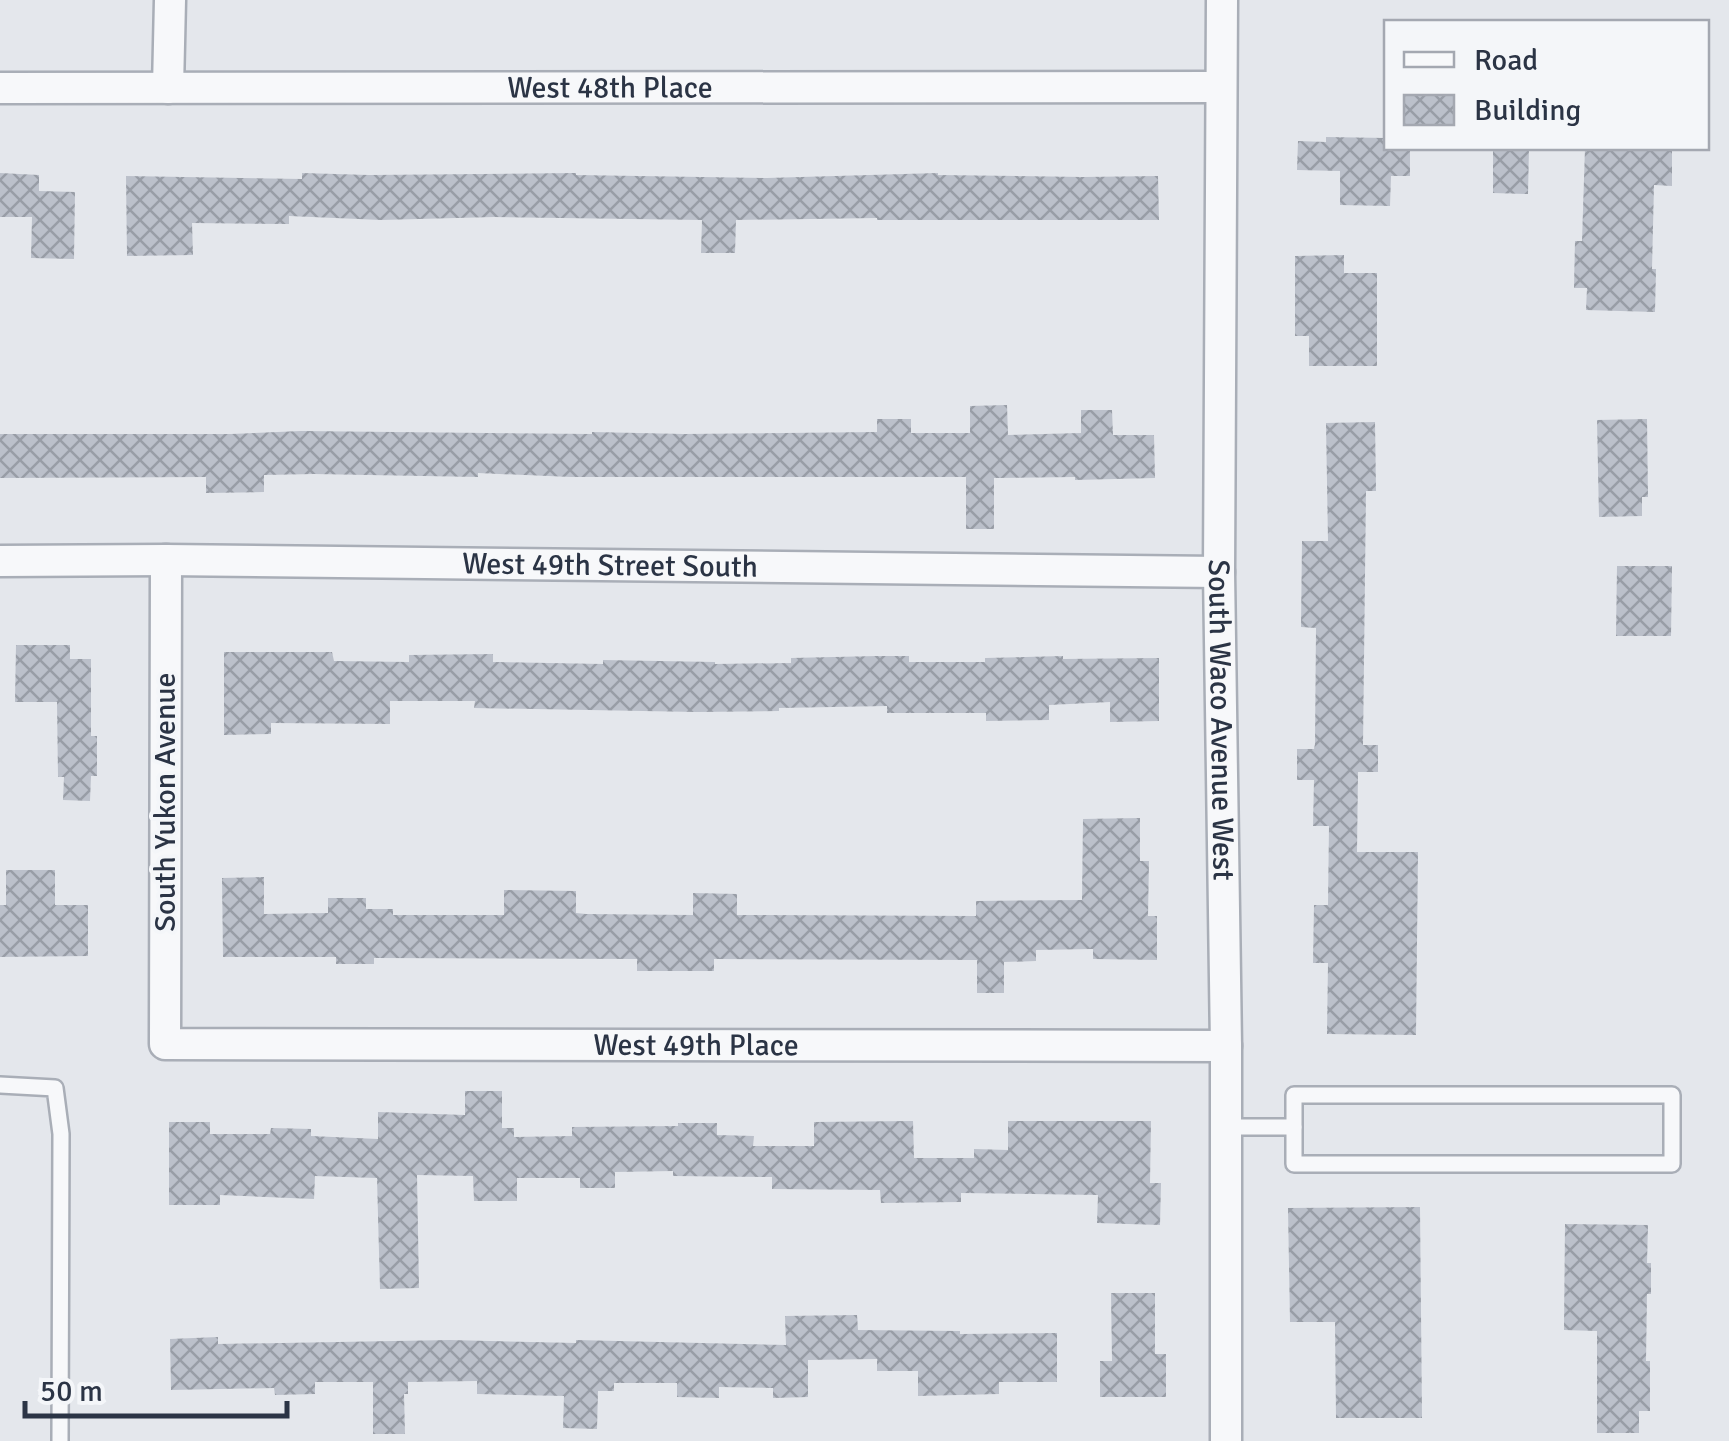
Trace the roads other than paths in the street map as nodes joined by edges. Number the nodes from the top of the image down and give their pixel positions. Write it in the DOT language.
graph roads {
  1 [pos="170,0"];
  2 [pos="1222,0"];
  3 [pos="1221,87"];
  4 [pos="0,88"];
  5 [pos="168,88"];
  6 [pos="166,560"];
  7 [pos="0,561"];
  8 [pos="1219,572"];
  9 [pos="164,1044"];
  10 [pos="1226,1046"];
  11 [pos="0,1085"];
  12 [pos="1294,1127"];
  13 [pos="1226,1128"];
  14 [pos="60,1441"];
  15 [pos="1226,1441"];
  1 -- 5 [label="street"];
  2 -- 3 [label="street, South Waco Avenue West"];
  3 -- 5 [label="street, West 48th Place"];
  3 -- 8 [label="street, South Waco Avenue West"];
  4 -- 5 [label="street, West 48th Place"];
  6 -- 7 [label="street, West 49th Street South"];
  6 -- 8 [label="street, West 49th Street South"];
  6 -- 9 [label="street, South Yukon Avenue"];
  8 -- 10 [label="street, South Waco Avenue West"];
  9 -- 10 [label="street, West 49th Place"];
  10 -- 13 [label="street, South Waco Avenue West"];
  11 -- 14 [label="lane"];
  12 -- 12 [label="lane"];
  12 -- 13 [label="lane"];
  13 -- 15 [label="street, South Waco Avenue West"];
}
